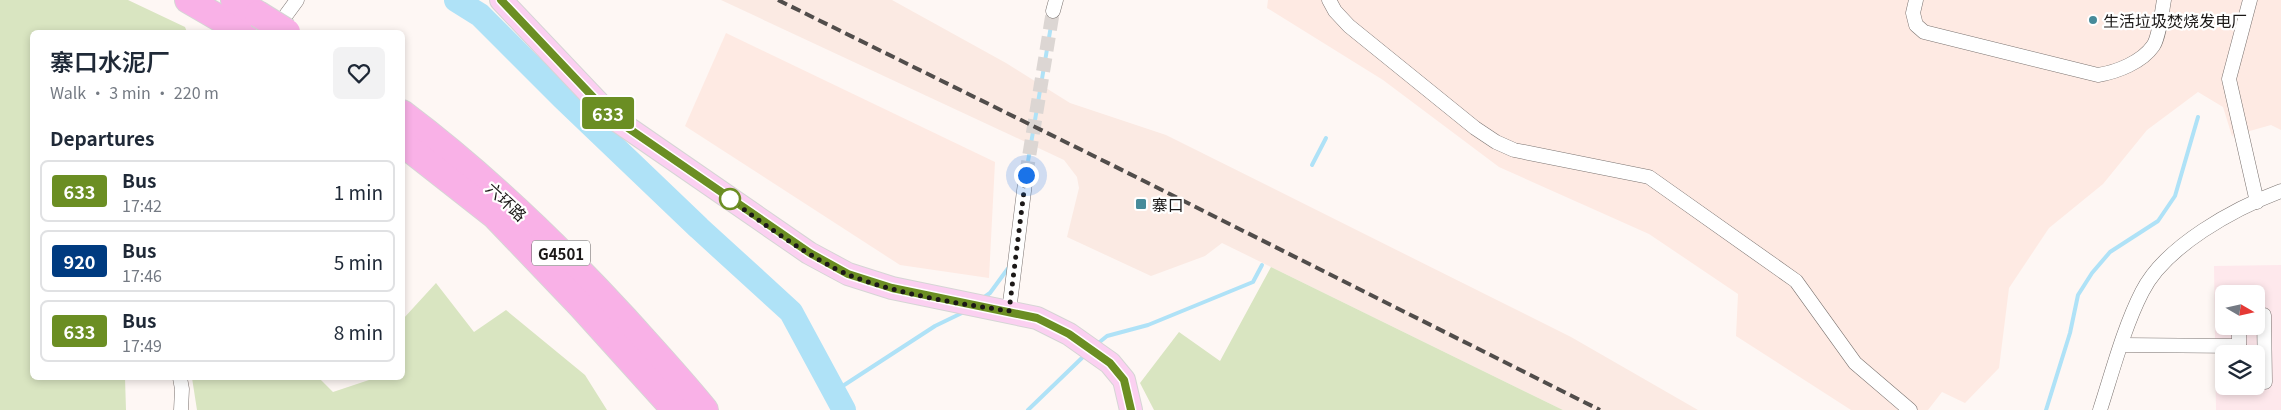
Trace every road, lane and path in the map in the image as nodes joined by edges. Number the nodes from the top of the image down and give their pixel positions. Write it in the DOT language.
graph roads {
  1 [pos="188,0"];
  2 [pos="234,0"];
  3 [pos="297,0"];
  4 [pos="501,0"];
  5 [pos="1329,0"];
  6 [pos="1916,0"];
  7 [pos="2164,0"];
  8 [pos="2250,0"];
  9 [pos="258,26"];
  10 [pos="277,30"];
  11 [pos="405,115"];
  12 [pos="405,145"];
  13 [pos="1026,175"];
  14 [pos="2281,191"];
  15 [pos="2257,202"];
  16 [pos="1009,311"];
  17 [pos="2122,346"];
  18 [pos="2215,349"];
  19 [pos="180,380"];
  20 [pos="181,410"];
  21 [pos="675,410"];
  22 [pos="705,410"];
  23 [pos="1131,410"];
  24 [pos="1910,410"];
  25 [pos="2100,410"];
  1 -- 9 [label="highway"];
  2 -- 9 [label="highway"];
  3 -- 9 [label="street"];
  4 -- 16 [label="main road"];
  5 -- 24 [label="street"];
  6 -- 7 [label="street"];
  8 -- 15 [label="street"];
  9 -- 10 [label="highway, bridge"];
  11 -- 22 [label="highway, 六环路 / G4501"];
  12 -- 21 [label="highway, 六环路 / G4501"];
  13 -- 16 [label="street"];
  14 -- 15 [label="street"];
  15 -- 17 [label="street"];
  16 -- 23 [label="main road"];
  17 -- 18 [label="street"];
  17 -- 25 [label="street"];
  19 -- 20 [label="street"];
}
